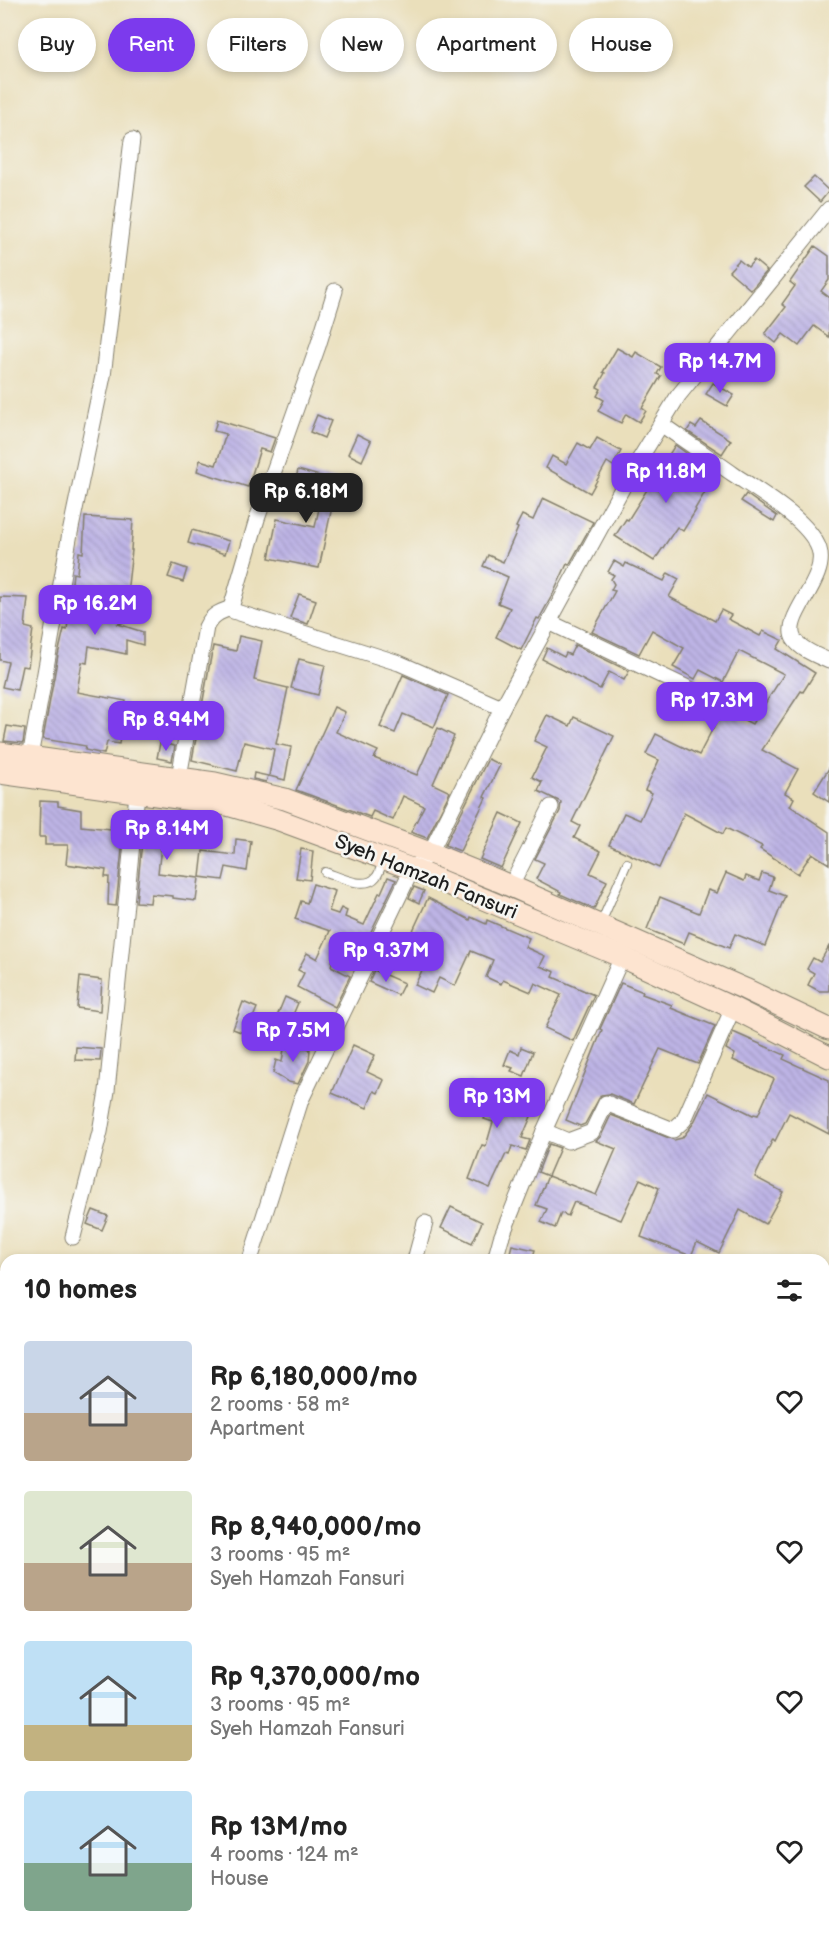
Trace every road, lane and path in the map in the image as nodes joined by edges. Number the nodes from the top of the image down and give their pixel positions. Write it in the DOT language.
graph roads {
  1 [pos="132,140"];
  2 [pos="829,209"];
  3 [pos="334,291"];
  4 [pos="661,424"];
  5 [pos="231,608"];
  6 [pos="549,622"];
  7 [pos="829,661"];
  8 [pos="717,702"];
  9 [pos="502,708"];
  10 [pos="0,753"];
  11 [pos="30,757"];
  12 [pos="0,773"];
  13 [pos="178,777"];
  14 [pos="139,783"];
  15 [pos="551,807"];
  16 [pos="430,853"];
  17 [pos="383,858"];
  18 [pos="627,863"];
  19 [pos="412,869"];
  20 [pos="325,872"];
  21 [pos="511,886"];
  22 [pos="600,925"];
  23 [pos="622,957"];
  24 [pos="733,1008"];
  25 [pos="829,1029"];
  26 [pos="829,1057"];
  27 [pos="544,1131"];
  28 [pos="425,1222"];
  29 [pos="74,1237"];
  30 [pos="252,1254"];
  31 [pos="417,1254"];
  32 [pos="497,1254"];
  1 -- 11 [label="street"];
  2 -- 4 [label="street"];
  3 -- 5 [label="street"];
  4 -- 6 [label="street"];
  4 -- 7 [label="street"];
  5 -- 9 [label="street"];
  5 -- 13 [label="street"];
  6 -- 8 [label="street"];
  6 -- 9 [label="street"];
  9 -- 16 [label="street"];
  10 -- 11 [label="main road, Syeh Hamzah Fansuri"];
  11 -- 14 [label="main road, Syeh Hamzah Fansuri"];
  12 -- 14 [label="main road, Syeh Hamzah Fansuri"];
  13 -- 14 [label="main road, Syeh Hamzah Fansuri"];
  13 -- 16 [label="main road, Syeh Hamzah Fansuri"];
  14 -- 17 [label="main road, Syeh Hamzah Fansuri"];
  14 -- 29 [label="street"];
  15 -- 21 [label="street"];
  16 -- 19 [label="street"];
  16 -- 21 [label="main road, Syeh Hamzah Fansuri"];
  17 -- 19 [label="main road, Syeh Hamzah Fansuri"];
  17 -- 20 [label="lane"];
  18 -- 22 [label="lane"];
  19 -- 23 [label="main road, Syeh Hamzah Fansuri"];
  19 -- 30 [label="street"];
  21 -- 22 [label="main road, Syeh Hamzah Fansuri"];
  22 -- 25 [label="main road, Syeh Hamzah Fansuri"];
  23 -- 24 [label="main road, Syeh Hamzah Fansuri"];
  23 -- 27 [label="street"];
  24 -- 26 [label="main road, Syeh Hamzah Fansuri"];
  24 -- 27 [label="street"];
  27 -- 32 [label="street"];
  28 -- 31 [label="street"];
}
